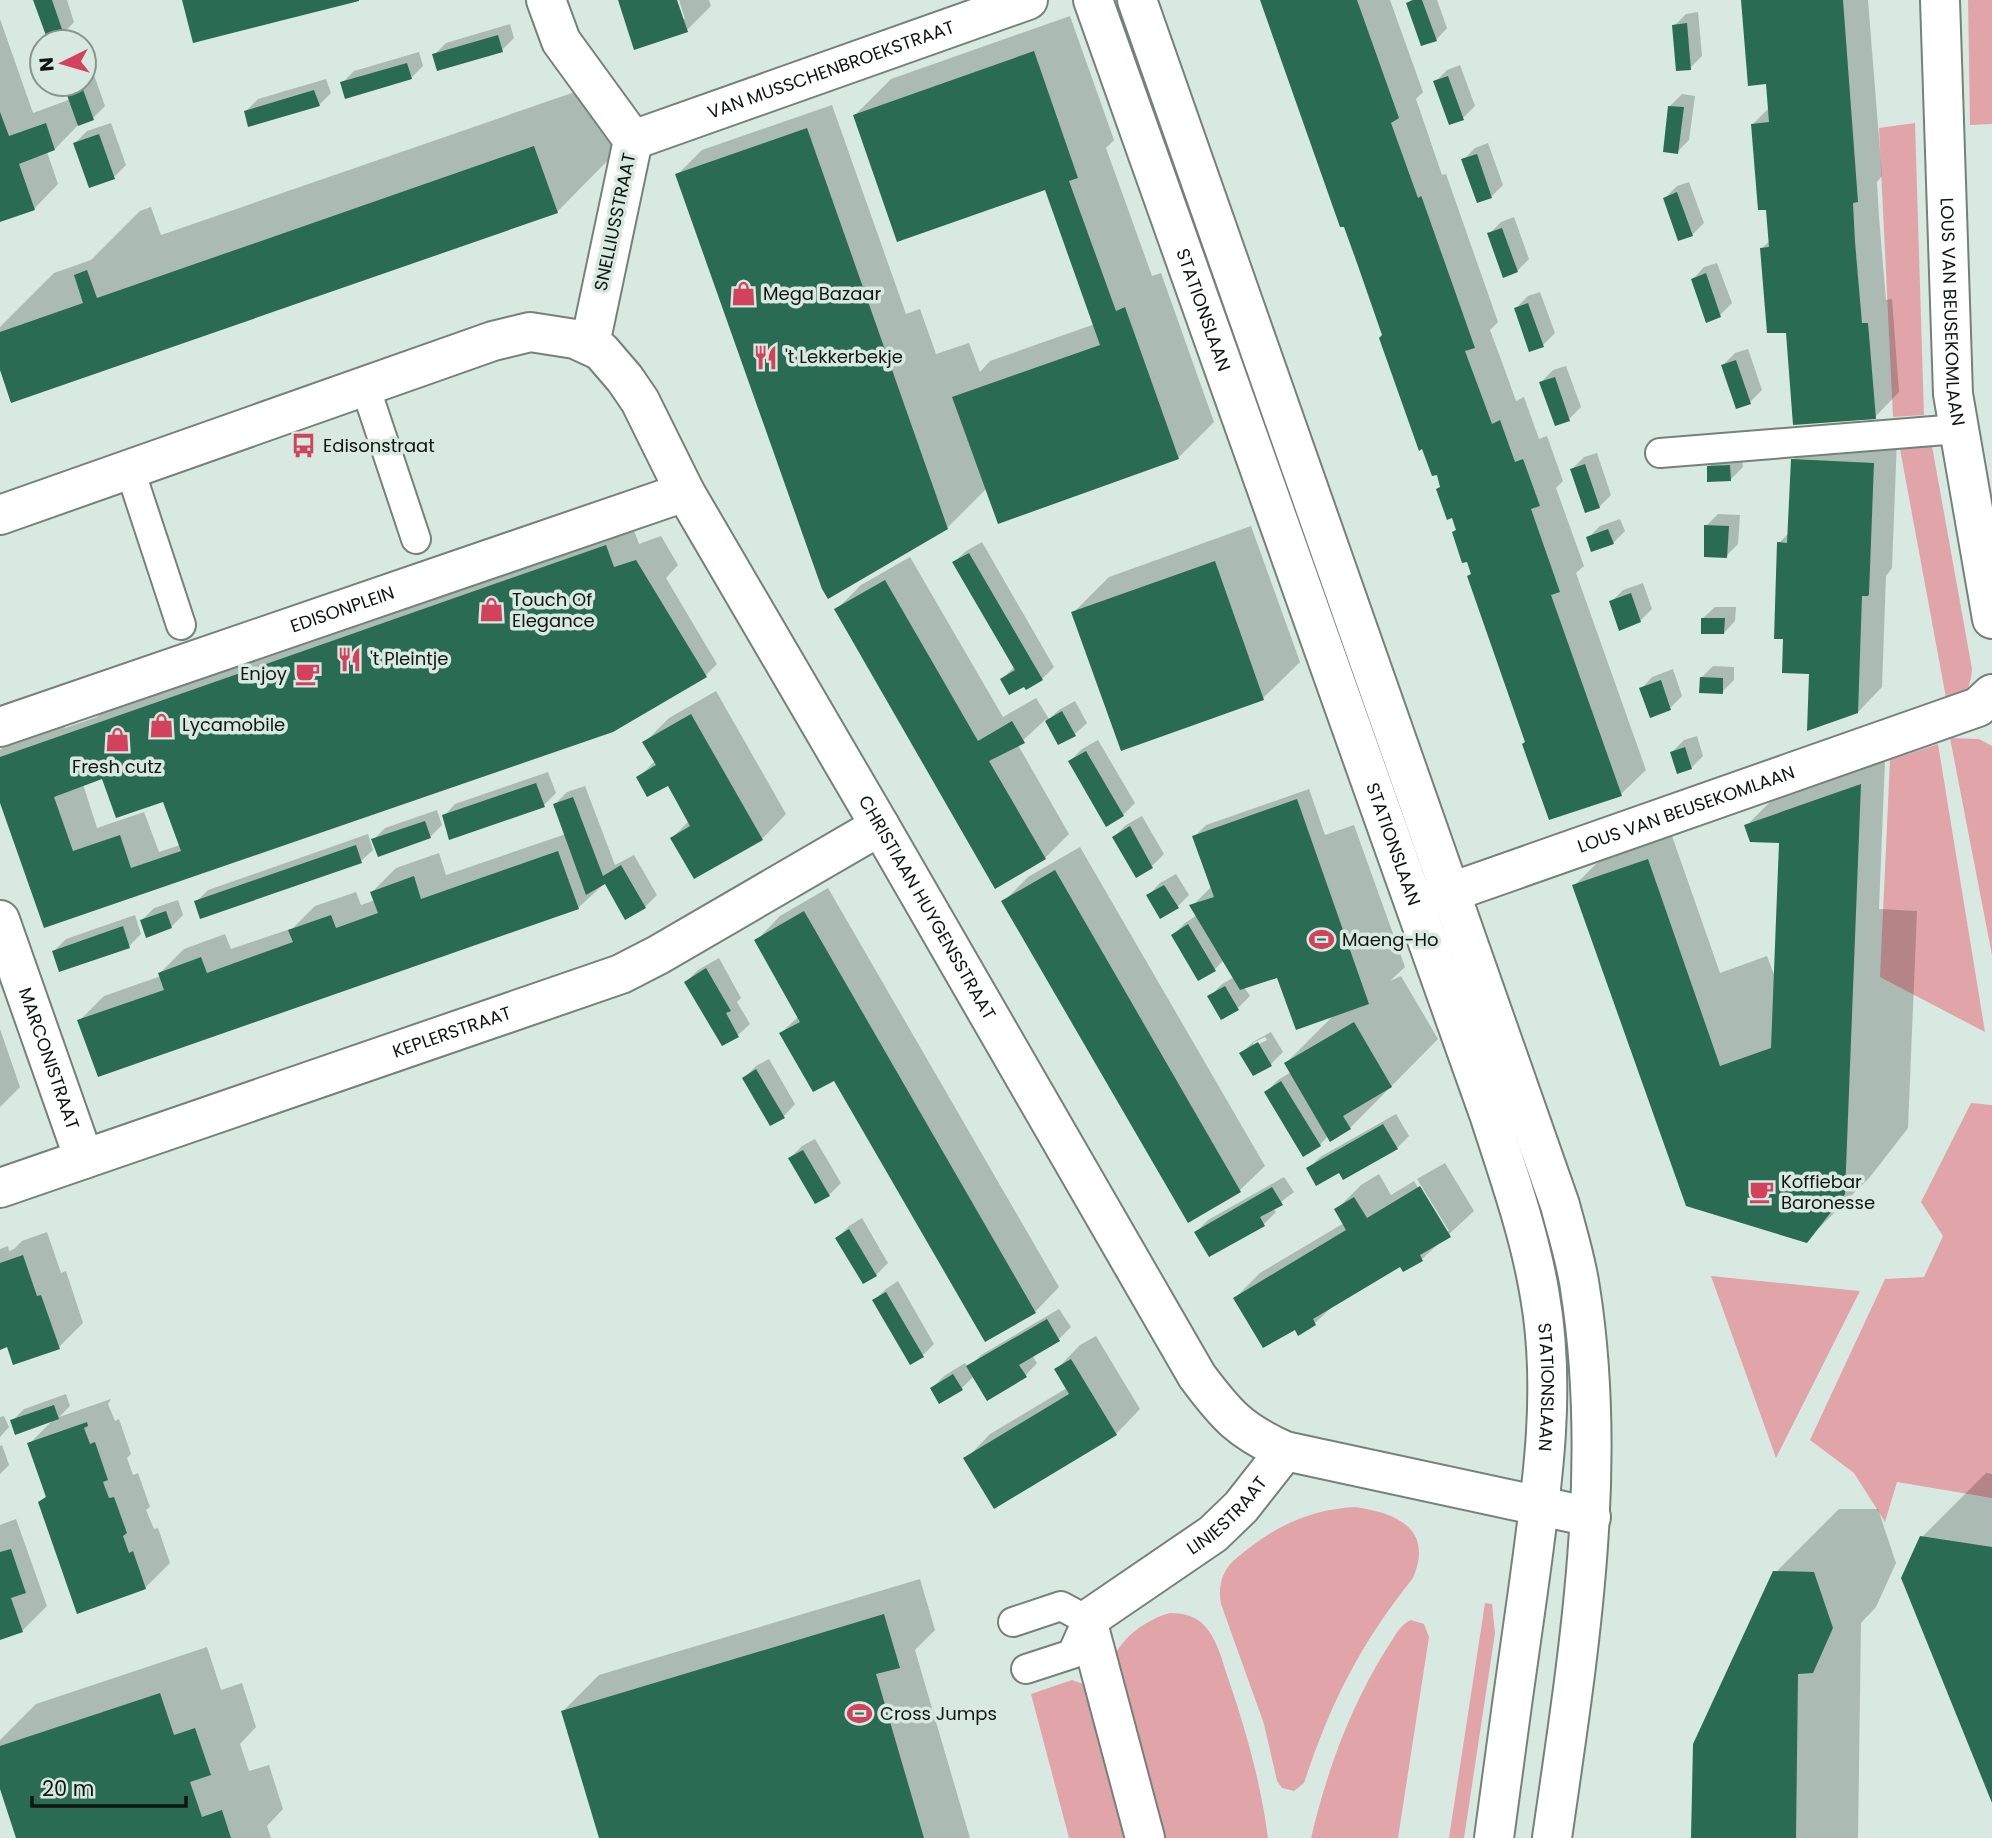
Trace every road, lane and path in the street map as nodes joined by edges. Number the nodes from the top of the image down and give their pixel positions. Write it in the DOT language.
graph roads {
  1 [pos="546,0"];
  2 [pos="1028,0"];
  3 [pos="1093,0"];
  4 [pos="1137,0"];
  5 [pos="1940,0"];
  6 [pos="633,141"];
  7 [pos="590,344"];
  8 [pos="365,386"];
  9 [pos="1958,429"];
  10 [pos="1660,453"];
  11 [pos="130,470"];
  12 [pos="685,492"];
  13 [pos="0,515"];
  14 [pos="416,539"];
  15 [pos="1992,619"];
  16 [pos="181,625"];
  17 [pos="1991,701"];
  18 [pos="0,727"];
  19 [pos="880,826"];
  20 [pos="1432,899"];
  21 [pos="0,920"];
  22 [pos="83,1159"];
  23 [pos="0,1188"];
  24 [pos="1285,1451"];
  25 [pos="1540,1505"];
  26 [pos="1591,1517"];
  27 [pos="1087,1620"];
  28 [pos="1013,1622"];
  29 [pos="1026,1669"];
  30 [pos="1145,1838"];
  31 [pos="1494,1838"];
  32 [pos="1552,1838"];
  1 -- 6 [label="street, SNELLIUSSTRAAT"];
  2 -- 6 [label="street, VAN MUSSCHENBROEKSTRAAT"];
  3 -- 20 [label="street, STATIONSLAAN"];
  4 -- 20 [label="street, STATIONSLAAN"];
  5 -- 9 [label="street, LOUS VAN BEUSEKOMLAAN"];
  6 -- 7 [label="street, SNELLIUSSTRAAT"];
  7 -- 8 [label="street"];
  7 -- 12 [label="street, CHRISTIAAN HUYGENSSTRAAT"];
  8 -- 11 [label="street"];
  8 -- 14 [label="lane"];
  9 -- 10 [label="lane"];
  9 -- 15 [label="street, LOUS VAN BEUSEKOMLAAN"];
  11 -- 13 [label="street"];
  11 -- 16 [label="lane"];
  12 -- 18 [label="street, EDISONPLEIN"];
  12 -- 19 [label="street, CHRISTIAAN HUYGENSSTRAAT"];
  17 -- 20 [label="street, LOUS VAN BEUSEKOMLAAN"];
  19 -- 22 [label="street, KEPLERSTRAAT"];
  19 -- 24 [label="street, CHRISTIAAN HUYGENSSTRAAT"];
  20 -- 25 [label="street, STATIONSLAAN"];
  20 -- 26 [label="street, STATIONSLAAN"];
  21 -- 22 [label="street, MARCONISTRAAT"];
  22 -- 23 [label="street, KEPLERSTRAAT"];
  24 -- 25 [label="street"];
  24 -- 27 [label="street, LINIESTRAAT"];
  25 -- 26 [label="street"];
  25 -- 31 [label="street, STATIONSLAAN"];
  26 -- 32 [label="street, STATIONSLAAN"];
  27 -- 28 [label="lane"];
  27 -- 29 [label="lane"];
  27 -- 30 [label="street"];
}
